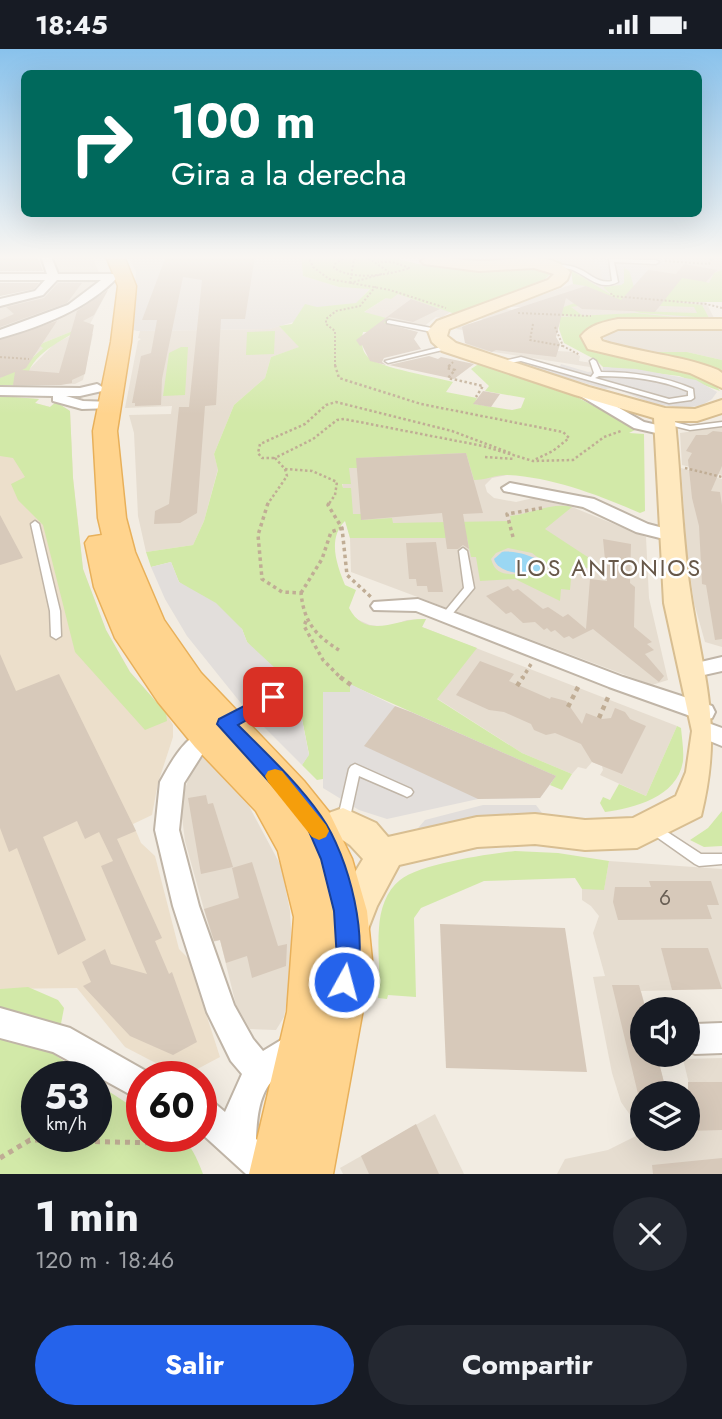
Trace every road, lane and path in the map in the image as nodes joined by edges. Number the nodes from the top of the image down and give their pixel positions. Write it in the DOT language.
graph roads {
  1 [pos="68,308"];
  2 [pos="125,308"];
  3 [pos="348,308"];
  4 [pos="448,308"];
  5 [pos="487,308"];
  6 [pos="452,310"];
  7 [pos="518,313"];
  8 [pos="584,317"];
  9 [pos="389,322"];
  10 [pos="533,324"];
  11 [pos="722,324"];
  12 [pos="555,327"];
  13 [pos="437,331"];
  14 [pos="0,334"];
  15 [pos="562,347"];
  16 [pos="456,350"];
  17 [pos="0,357"];
  18 [pos="29,359"];
  19 [pos="388,361"];
  20 [pos="593,361"];
  21 [pos="598,374"];
  22 [pos="722,382"];
  23 [pos="584,384"];
  24 [pos="0,391"];
  25 [pos="620,395"];
  26 [pos="476,397"];
  27 [pos="90,399"];
  28 [pos="722,407"];
  29 [pos="658,423"];
  30 [pos="722,423"];
  31 [pos="485,457"];
  32 [pos="275,458"];
  33 [pos="520,459"];
  34 [pos="533,461"];
  35 [pos="666,463"];
  36 [pos="285,469"];
  37 [pos="722,477"];
  38 [pos="510,488"];
  39 [pos="551,505"];
  40 [pos="35,524"];
  41 [pos="342,527"];
  42 [pos="672,536"];
  43 [pos="513,537"];
  44 [pos="463,551"];
  45 [pos="301,593"];
  46 [pos="381,606"];
  47 [pos="446,616"];
  48 [pos="306,621"];
  49 [pos="56,636"];
  50 [pos="339,650"];
  51 [pos="538,652"];
  52 [pos="709,667"];
  53 [pos="586,671"];
  54 [pos="616,682"];
  55 [pos="351,685"];
  56 [pos="517,686"];
  57 [pos="273,697"];
  58 [pos="568,707"];
  59 [pos="599,719"];
  60 [pos="711,727"];
  61 [pos="217,730"];
  62 [pos="407,792"];
  63 [pos="651,826"];
  64 [pos="320,834"];
  65 [pos="381,854"];
  66 [pos="722,859"];
  67 [pos="347,935"];
  68 [pos="0,1023"];
  69 [pos="304,1040"];
  70 [pos="260,1071"];
  71 [pos="126,1077"];
  72 [pos="217,1125"];
  73 [pos="126,1142"];
  74 [pos="240,1148"];
  75 [pos="0,1158"];
  76 [pos="271,1174"];
  77 [pos="276,1174"];
  78 [pos="306,1174"];
  1 -- 14 [label="street"];
  2 -- 27 [label="main road"];
  3 -- 34 [label="path"];
  4 -- 6 [label="path"];
  5 -- 13 [label="main road"];
  7 -- 8 [label="path"];
  9 -- 13 [label="lane"];
  10 -- 15 [label="path"];
  11 -- 22 [label="main road"];
  12 -- 15 [label="path"];
  13 -- 16 [label="main road"];
  15 -- 20 [label="path"];
  16 -- 19 [label="lane"];
  16 -- 23 [label="main road"];
  16 -- 26 [label="path"];
  17 -- 18 [label="path"];
  20 -- 21 [label="lane"];
  21 -- 23 [label="lane"];
  21 -- 25 [label="lane"];
  23 -- 25 [label="main road"];
  23 -- 29 [label="street"];
  24 -- 27 [label="street"];
  25 -- 29 [label="main road"];
  27 -- 61 [label="main road"];
  28 -- 29 [label="main road"];
  29 -- 30 [label="lane"];
  29 -- 34 [label="path"];
  29 -- 35 [label="main road"];
  31 -- 33 [label="path"];
  32 -- 33 [label="path"];
  32 -- 33 [label="path"];
  32 -- 36 [label="path"];
  33 -- 34 [label="path"];
  35 -- 37 [label="path"];
  35 -- 42 [label="main road"];
  36 -- 41 [label="path"];
  36 -- 45 [label="path"];
  38 -- 42 [label="street"];
  39 -- 43 [label="path"];
  40 -- 49 [label="lane"];
  41 -- 45 [label="path"];
  41 -- 46 [label="path"];
  42 -- 52 [label="main road"];
  44 -- 47 [label="lane"];
  45 -- 48 [label="path"];
  46 -- 47 [label="street"];
  47 -- 51 [label="street"];
  48 -- 50 [label="path"];
  48 -- 55 [label="path"];
  51 -- 53 [label="street"];
  51 -- 56 [label="path"];
  52 -- 60 [label="main road"];
  53 -- 54 [label="street"];
  53 -- 58 [label="path"];
  54 -- 59 [label="path"];
  54 -- 60 [label="street"];
  57 -- 61 [label="lane"];
  60 -- 63 [label="main road"];
  61 -- 64 [label="main road"];
  61 -- 70 [label="street"];
  62 -- 64 [label="lane"];
  63 -- 65 [label="main road"];
  63 -- 66 [label="lane"];
  64 -- 65 [label="main road"];
  64 -- 67 [label="main road"];
  64 -- 69 [label="main road"];
  65 -- 67 [label="main road"];
  67 -- 78 [label="main road"];
  68 -- 71 [label="street"];
  69 -- 70 [label="street"];
  69 -- 77 [label="main road"];
  70 -- 74 [label="street"];
  72 -- 74 [label="street"];
  73 -- 75 [label="path"];
  74 -- 76 [label="street"];
}
